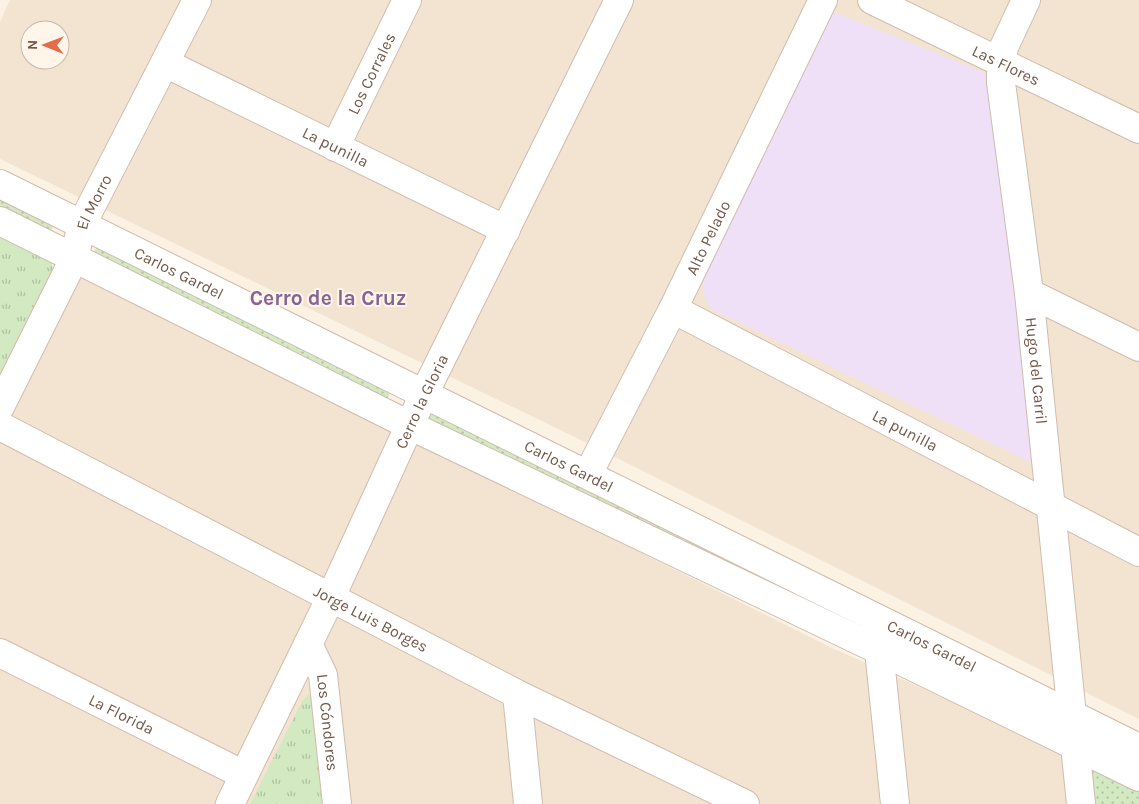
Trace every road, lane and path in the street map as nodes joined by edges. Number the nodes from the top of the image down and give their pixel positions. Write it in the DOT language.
graph roads {
  1 [pos="197,0"];
  2 [pos="407,0"];
  3 [pos="619,0"];
  4 [pos="824,0"];
  5 [pos="872,0"];
  6 [pos="1026,0"];
  7 [pos="165,63"];
  8 [pos="1001,63"];
  9 [pos="1139,129"];
  10 [pos="335,146"];
  11 [pos="0,184"];
  12 [pos="0,221"];
  13 [pos="82,224"];
  14 [pos="506,230"];
  15 [pos="74,258"];
  16 [pos="1029,293"];
  17 [pos="674,309"];
  18 [pos="1139,347"];
  19 [pos="424,394"];
  20 [pos="0,407"];
  21 [pos="409,425"];
  22 [pos="0,426"];
  23 [pos="588,474"];
  24 [pos="1051,506"];
  25 [pos="1139,552"];
  26 [pos="331,596"];
  27 [pos="308,644"];
  28 [pos="879,650"];
  29 [pos="0,653"];
  30 [pos="517,694"];
  31 [pos="1072,714"];
  32 [pos="1075,746"];
  33 [pos="1139,748"];
  34 [pos="244,775"];
  35 [pos="1139,778"];
  36 [pos="706,795"];
  37 [pos="230,804"];
  38 [pos="336,804"];
  39 [pos="528,804"];
  40 [pos="746,804"];
  41 [pos="895,804"];
  42 [pos="1081,804"];
  1 -- 7 [label="street, El Morro"];
  2 -- 10 [label="street, Los Corrales"];
  3 -- 14 [label="street, Cerro la Gloria"];
  4 -- 17 [label="street, Alto Pelado"];
  5 -- 8 [label="street, Las Flores"];
  6 -- 8 [label="street, Hugo del Carril"];
  7 -- 10 [label="street, La punilla"];
  7 -- 13 [label="street, El Morro"];
  8 -- 9 [label="street, Las Flores"];
  8 -- 16 [label="street, Hugo del Carril"];
  10 -- 14 [label="street, La punilla"];
  11 -- 13 [label="street, Carlos Gardel"];
  12 -- 15 [label="street, Carlos Gardel"];
  13 -- 15 [label="street, El Morro"];
  13 -- 19 [label="street, Carlos Gardel"];
  14 -- 19 [label="street, Cerro la Gloria"];
  15 -- 20 [label="street, El Morro"];
  15 -- 21 [label="street, Carlos Gardel"];
  16 -- 18 [label="street"];
  16 -- 24 [label="street, Hugo del Carril"];
  17 -- 23 [label="street, Alto Pelado"];
  17 -- 24 [label="street, La punilla"];
  19 -- 21 [label="street, Cerro la Gloria"];
  19 -- 23 [label="street, Carlos Gardel"];
  21 -- 26 [label="street, Cerro la Gloria"];
  21 -- 28 [label="street, Carlos Gardel"];
  22 -- 26 [label="street, Jorge Luis Borges"];
  23 -- 31 [label="street, Carlos Gardel"];
  24 -- 25 [label="street, La punilla"];
  24 -- 31 [label="street, Hugo del Carril"];
  26 -- 27 [label="street, Cerro la Gloria"];
  26 -- 30 [label="street, Jorge Luis Borges"];
  27 -- 34 [label="street, Cerro la Gloria"];
  27 -- 38 [label="street, Los Cóndores"];
  28 -- 32 [label="street, Carlos Gardel"];
  28 -- 41 [label="street"];
  29 -- 34 [label="street, La Florida"];
  30 -- 36 [label="street, Jorge Luis Borges"];
  30 -- 39 [label="street"];
  31 -- 32 [label="street, Hugo del Carril"];
  31 -- 33 [label="street, Carlos Gardel"];
  32 -- 35 [label="street, Carlos Gardel"];
  32 -- 42 [label="street, Hugo del Carril"];
  34 -- 37 [label="street, Cerro la Gloria"];
  36 -- 40 [label="street, Jorge Luis Borges"];
}
